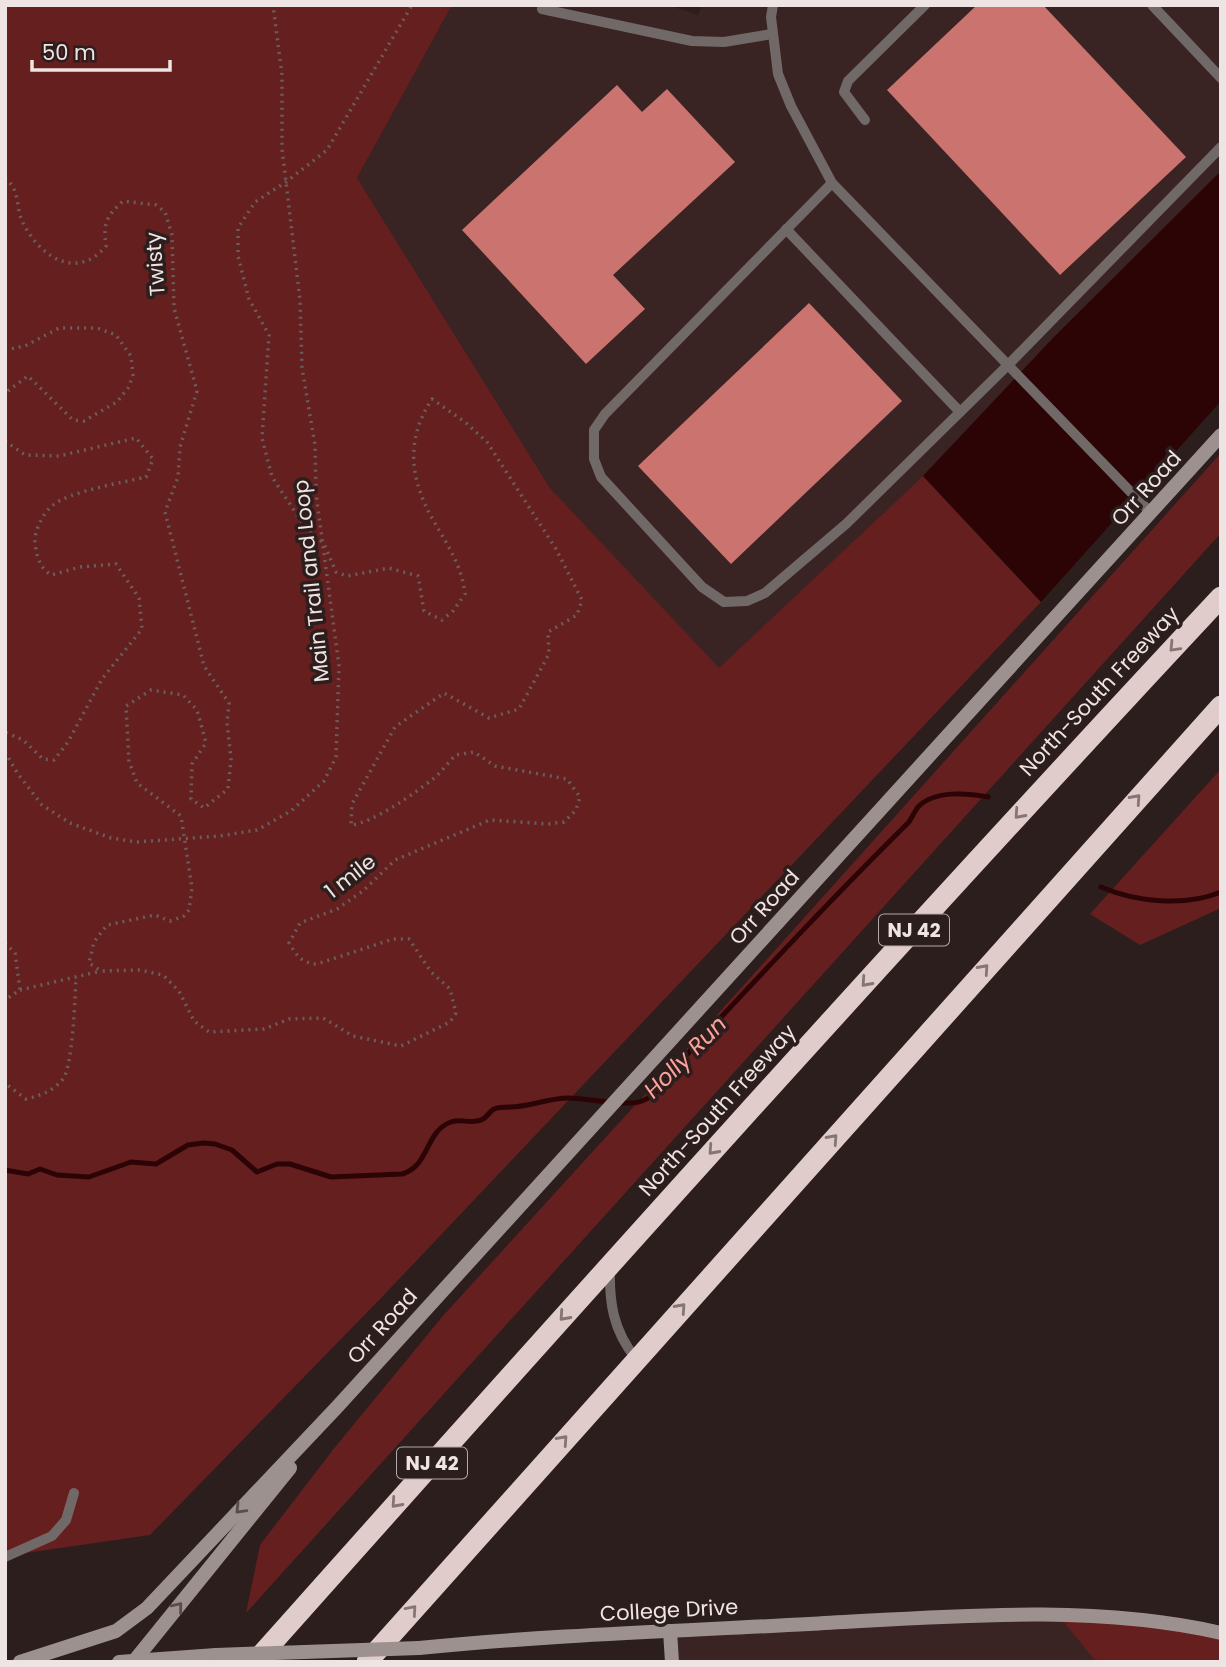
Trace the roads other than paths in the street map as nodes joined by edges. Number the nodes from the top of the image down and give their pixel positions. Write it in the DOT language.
graph roads {
  1 [pos="773,5"];
  2 [pos="925,5"];
  3 [pos="1152,5"];
  4 [pos="542,9"];
  5 [pos="772,34"];
  6 [pos="1221,78"];
  7 [pos="865,120"];
  8 [pos="1221,147"];
  9 [pos="832,183"];
  10 [pos="786,229"];
  11 [pos="1007,366"];
  12 [pos="960,412"];
  13 [pos="1221,435"];
  14 [pos="1151,513"];
  15 [pos="1221,597"];
  16 [pos="1221,706"];
  17 [pos="610,1265"];
  18 [pos="636,1359"];
  19 [pos="338,1406"];
  20 [pos="74,1493"];
  21 [pos="5,1557"];
  22 [pos="670,1631"];
  23 [pos="1221,1633"];
  24 [pos="135,1660"];
  25 [pos="20,1662"];
  26 [pos="119,1662"];
  27 [pos="255,1662"];
  28 [pos="367,1662"];
  29 [pos="672,1662"];
  1 -- 5 [label="lane"];
  2 -- 7 [label="lane"];
  3 -- 6 [label="lane"];
  4 -- 5 [label="lane"];
  5 -- 9 [label="lane"];
  8 -- 11 [label="lane"];
  9 -- 10 [label="lane"];
  9 -- 11 [label="lane"];
  10 -- 12 [label="lane"];
  10 -- 12 [label="lane"];
  11 -- 12 [label="lane"];
  11 -- 14 [label="lane"];
  13 -- 14 [label="street, Orr Road"];
  14 -- 19 [label="street, Orr Road"];
  15 -- 17 [label="highway, North-South Freeway / NJ 42, one-way"];
  18 -- 16 [label="highway, one-way"];
  17 -- 18 [label="lane"];
  17 -- 27 [label="highway, North-South Freeway / NJ 42, one-way"];
  28 -- 18 [label="highway, one-way"];
  24 -- 19 [label="street, Orr Road, one-way"];
  19 -- 25 [label="street, Orr Road, one-way"];
  20 -- 21 [label="lane"];
  22 -- 23 [label="street, College Drive"];
  22 -- 24 [label="street, College Drive, bridge"];
  22 -- 29 [label="street"];
  24 -- 26 [label="street, College Drive"];
}
